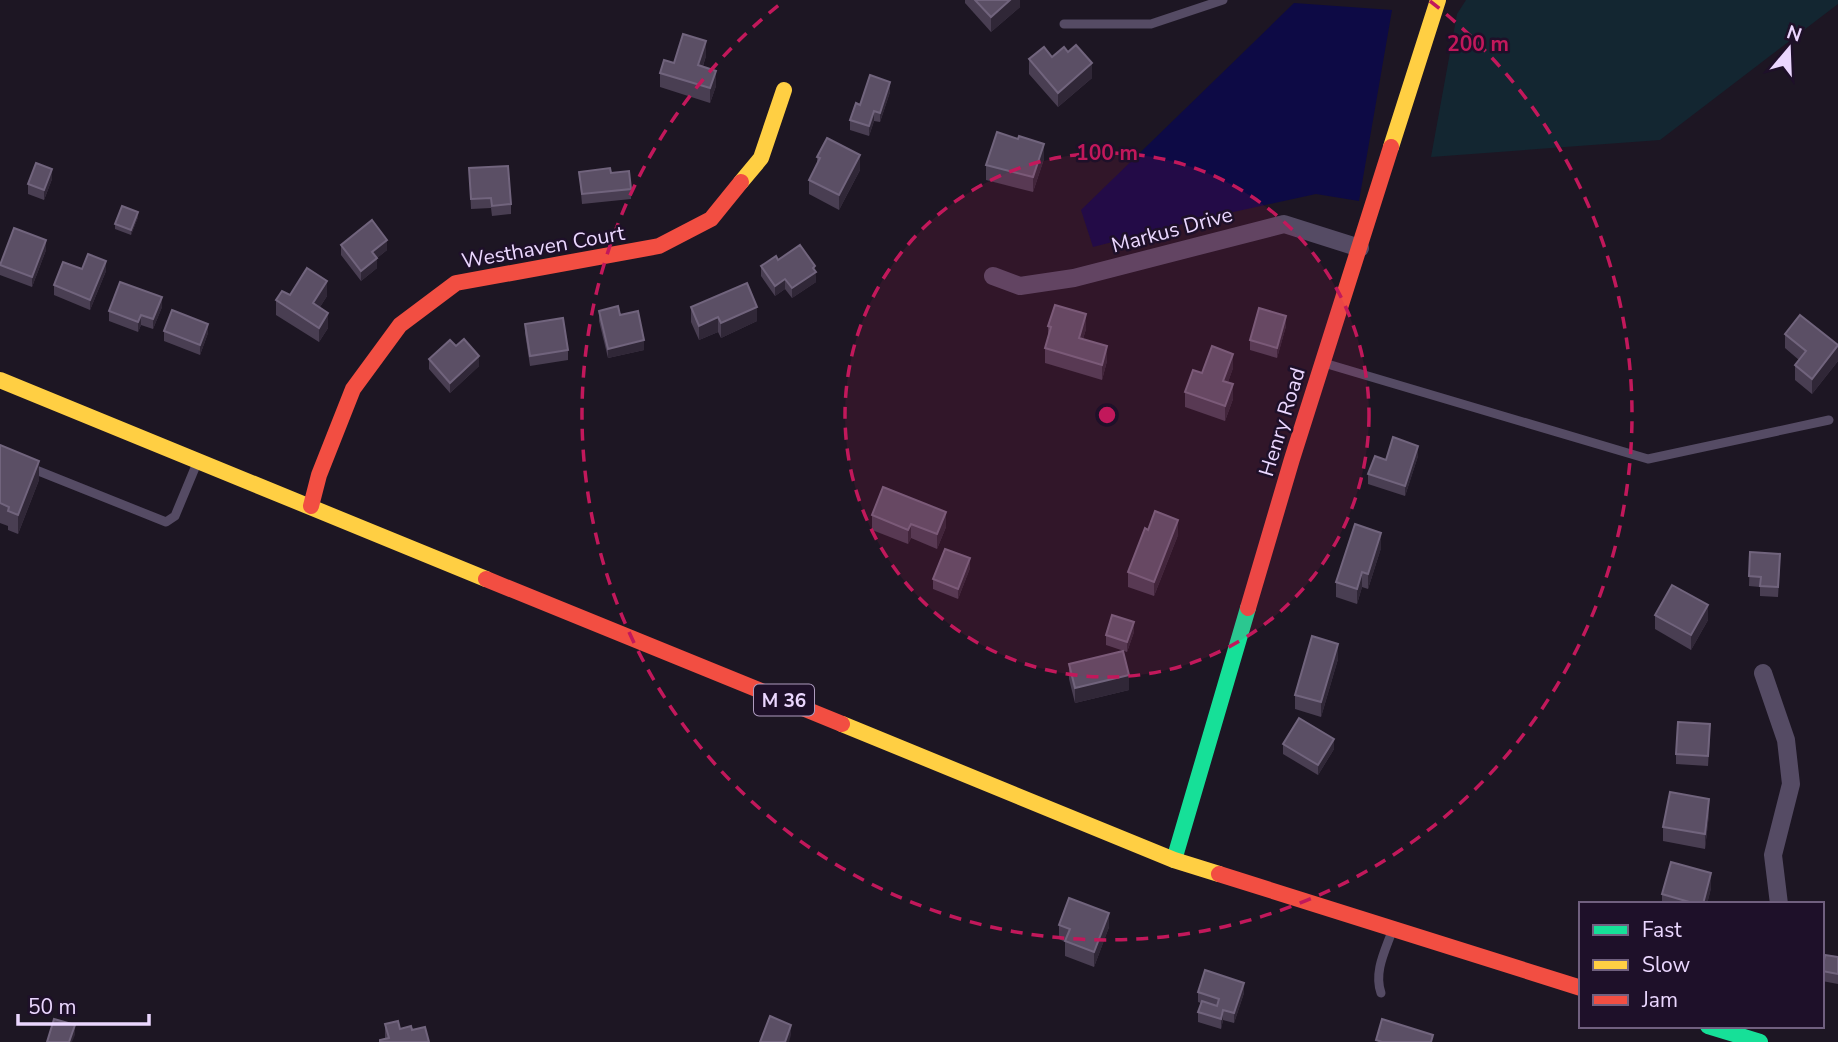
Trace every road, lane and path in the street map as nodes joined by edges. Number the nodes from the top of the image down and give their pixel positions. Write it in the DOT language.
graph roads {
  1 [pos="1223,0"];
  2 [pos="1438,0"];
  3 [pos="1064,24"];
  4 [pos="784,90"];
  5 [pos="1360,248"];
  6 [pos="993,276"];
  7 [pos="1323,363"];
  8 [pos="0,380"];
  9 [pos="1829,421"];
  10 [pos="198,460"];
  11 [pos="26,465"];
  12 [pos="310,506"];
  13 [pos="1763,673"];
  14 [pos="1174,860"];
  15 [pos="1779,902"];
  16 [pos="1392,930"];
  17 [pos="1579,987"];
  18 [pos="1381,993"];
  19 [pos="1715,1028"];
  20 [pos="1749,1037"];
  1 -- 3 [label="lane"];
  2 -- 5 [label="main road, Henry Road"];
  4 -- 12 [label="main road, Westhaven Court"];
  5 -- 6 [label="street, Markus Drive"];
  5 -- 7 [label="main road, Henry Road"];
  7 -- 9 [label="lane"];
  7 -- 14 [label="main road, Henry Road"];
  8 -- 10 [label="main road, M 36"];
  10 -- 11 [label="lane"];
  10 -- 12 [label="main road, M 36"];
  12 -- 14 [label="main road, M 36"];
  13 -- 15 [label="street"];
  14 -- 16 [label="main road, M 36"];
  16 -- 17 [label="main road, M 36"];
  16 -- 18 [label="lane"];
  19 -- 20 [label="main road"];
}
